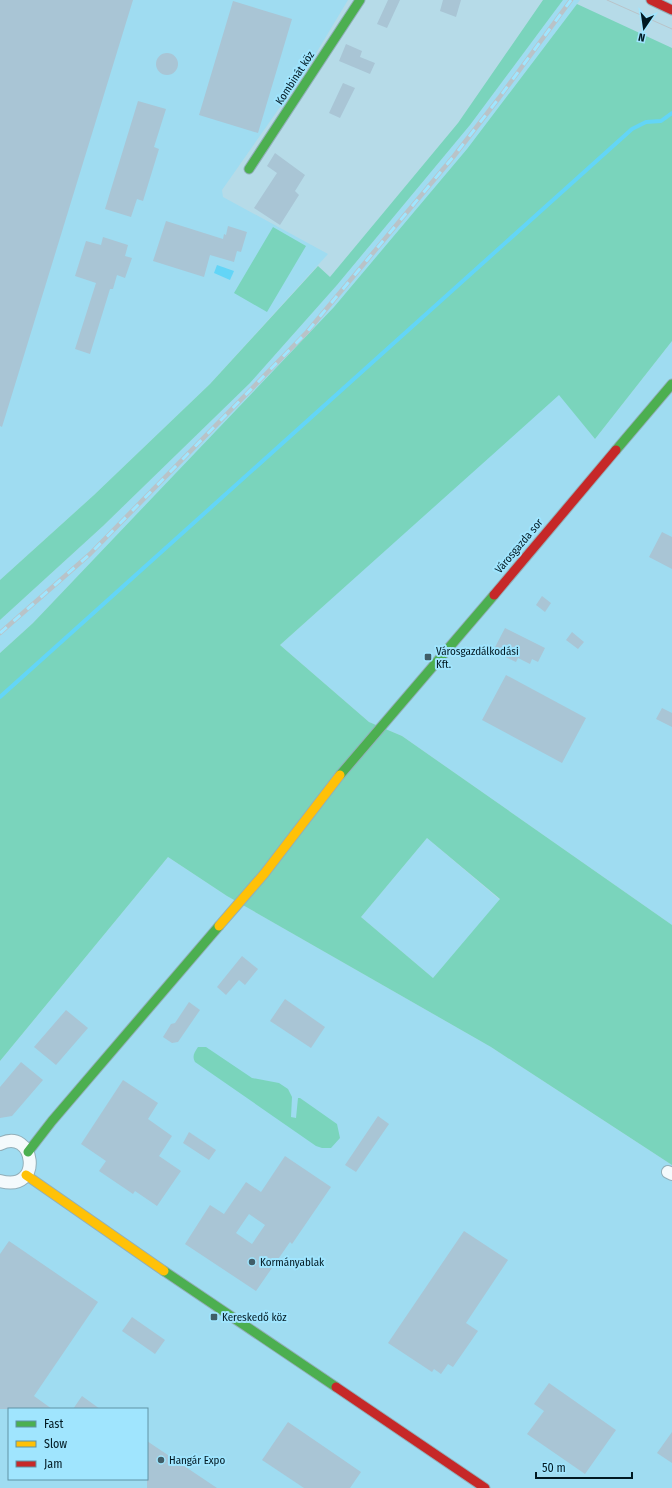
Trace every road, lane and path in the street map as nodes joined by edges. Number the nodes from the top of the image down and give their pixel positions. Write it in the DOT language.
graph roads {
  1 [pos="360,0"];
  2 [pos="651,0"];
  3 [pos="672,10"];
  4 [pos="249,169"];
  5 [pos="672,384"];
  6 [pos="52,1121"];
  7 [pos="0,1144"];
  8 [pos="24,1148"];
  9 [pos="26,1175"];
  10 [pos="0,1181"];
  11 [pos="485,1488"];
  1 -- 4 [label="street, Kombinát köz"];
  2 -- 3 [label="street"];
  5 -- 6 [label="street, Városgazda sor"];
  6 -- 8 [label="street"];
  7 -- 8 [label="street"];
  8 -- 9 [label="street"];
  9 -- 10 [label="street"];
  9 -- 11 [label="street"];
}
